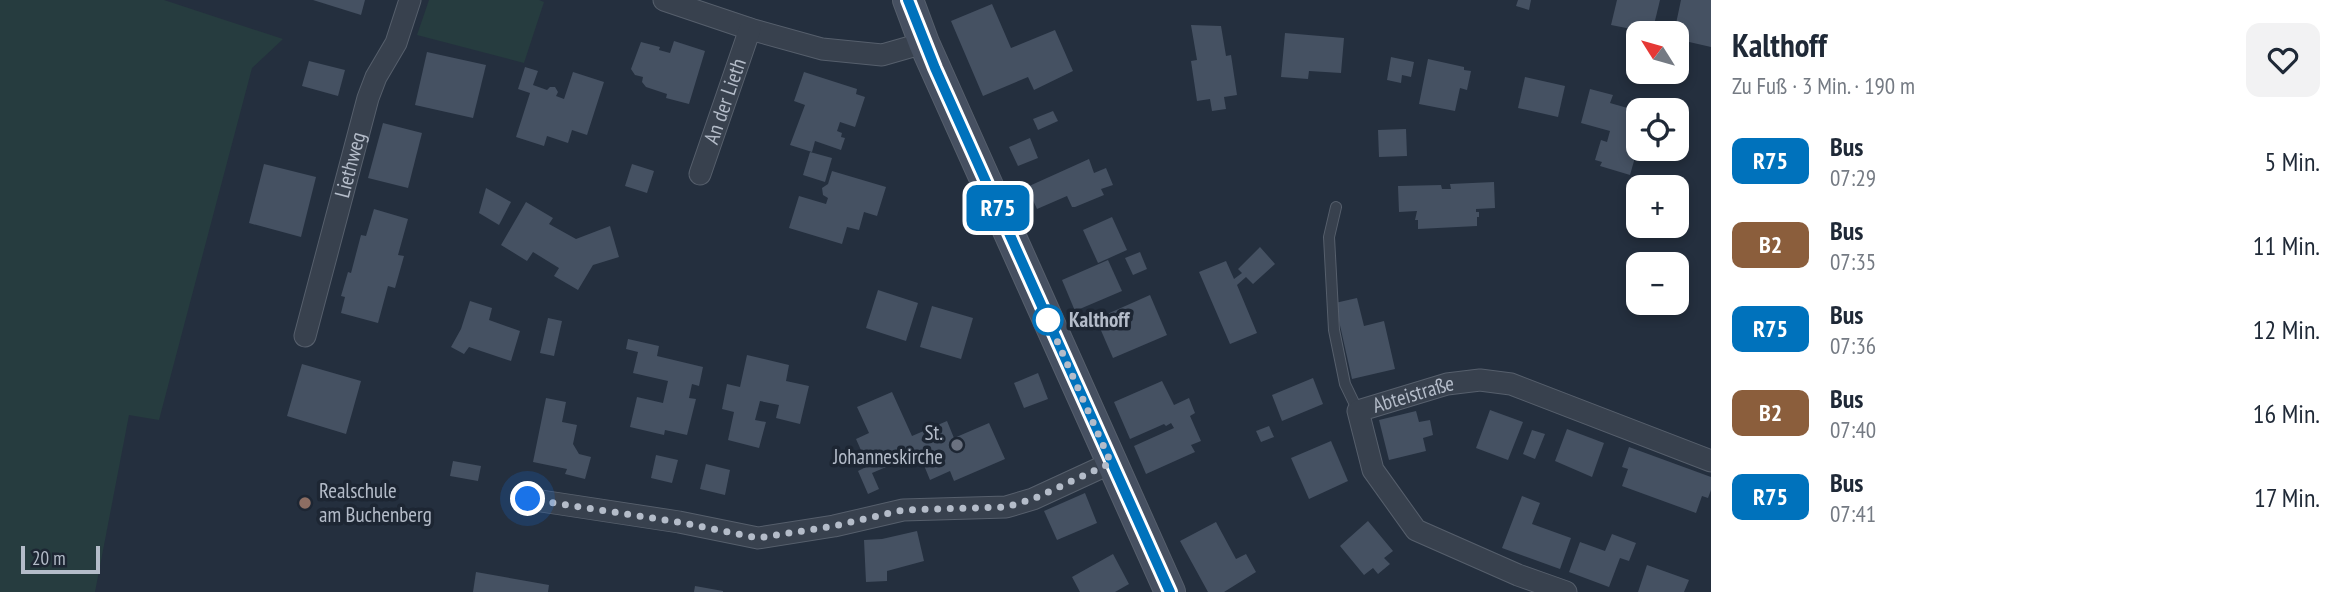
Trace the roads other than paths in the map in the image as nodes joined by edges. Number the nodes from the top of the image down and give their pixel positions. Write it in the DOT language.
graph roads {
  1 [pos="410,0"];
  2 [pos="663,0"];
  3 [pos="908,0"];
  4 [pos="750,29"];
  5 [pos="924,43"];
  6 [pos="700,174"];
  7 [pos="1336,207"];
  8 [pos="304,336"];
  9 [pos="1358,411"];
  10 [pos="1711,461"];
  11 [pos="1111,463"];
  12 [pos="528,499"];
  13 [pos="1170,592"];
  14 [pos="1566,592"];
  1 -- 8 [label="street, Liethweg"];
  2 -- 4 [label="street"];
  3 -- 5 [label="main road"];
  4 -- 5 [label="street"];
  4 -- 6 [label="street, An der Lieth"];
  5 -- 11 [label="main road"];
  7 -- 9 [label="lane"];
  9 -- 10 [label="street, Abteistraße"];
  9 -- 14 [label="street, Abteistraße"];
  11 -- 12 [label="street"];
  11 -- 13 [label="main road"];
}
